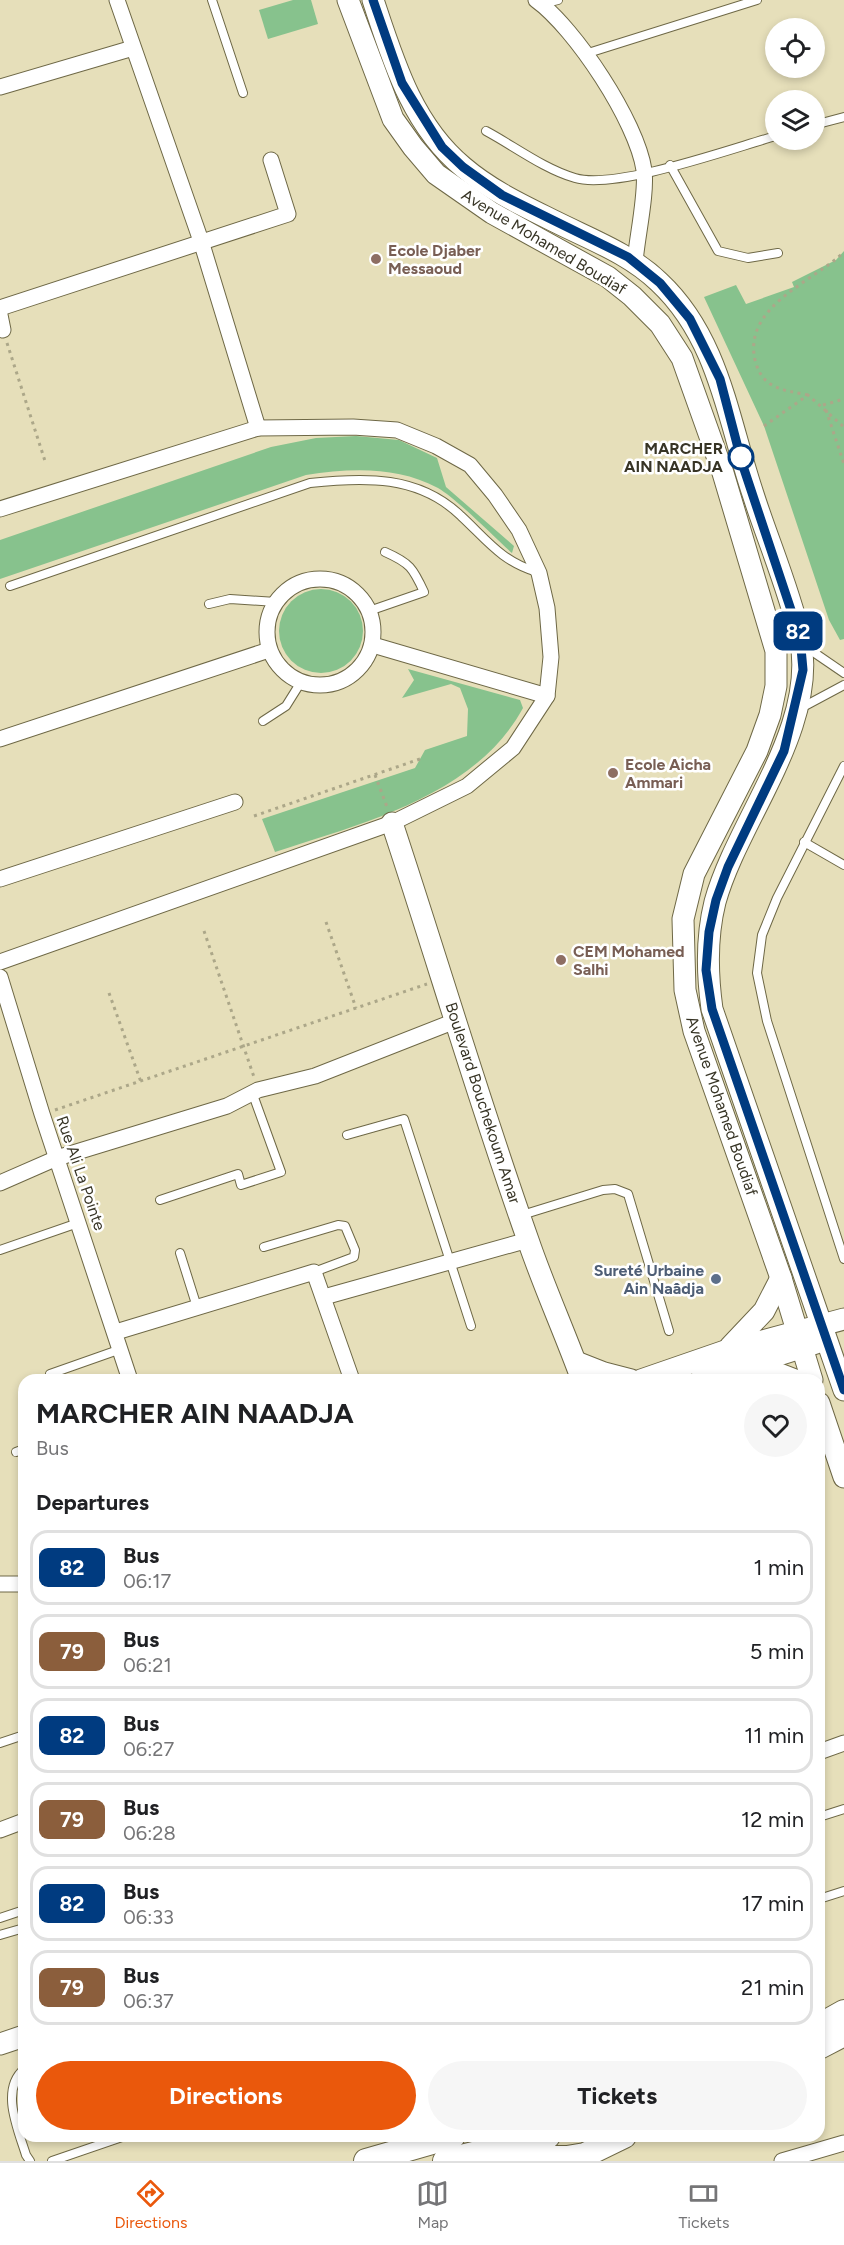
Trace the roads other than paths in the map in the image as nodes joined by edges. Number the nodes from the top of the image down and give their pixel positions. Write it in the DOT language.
graph roads {
  1 [pos="117,0"];
  2 [pos="212,0"];
  3 [pos="348,0"];
  4 [pos="373,0"];
  5 [pos="757,0"];
  6 [pos="546,1"];
  7 [pos="134,48"];
  8 [pos="585,54"];
  9 [pos="0,87"];
  10 [pos="243,93"];
  11 [pos="844,117"];
  12 [pos="825,122"];
  13 [pos="486,131"];
  14 [pos="765,139"];
  15 [pos="271,160"];
  16 [pos="670,165"];
  17 [pos="644,172"];
  18 [pos="201,241"];
  19 [pos="778,253"];
  20 [pos="634,262"];
  21 [pos="0,308"];
  22 [pos="258,428"];
  23 [pos="0,509"];
  24 [pos="386,552"];
  25 [pos="539,573"];
  26 [pos="10,586"];
  27 [pos="276,602"];
  28 [pos="209,604"];
  29 [pos="369,611"];
  30 [pos="800,643"];
  31 [pos="373,645"];
  32 [pos="269,650"];
  33 [pos="844,673"];
  34 [pos="301,682"];
  35 [pos="844,685"];
  36 [pos="547,696"];
  37 [pos="794,712"];
  38 [pos="263,721"];
  39 [pos="0,739"];
  40 [pos="844,766"];
  41 [pos="235,802"];
  42 [pos="392,823"];
  43 [pos="804,842"];
  44 [pos="844,865"];
  45 [pos="0,879"];
  46 [pos="0,962"];
  47 [pos="0,977"];
  48 [pos="455,1021"];
  49 [pos="255,1091"];
  50 [pos="347,1135"];
  51 [pos="57,1158"];
  52 [pos="0,1183"];
  53 [pos="160,1200"];
  54 [pos="520,1215"];
  55 [pos="78,1223"];
  56 [pos="528,1240"];
  57 [pos="264,1247"];
  58 [pos="0,1250"];
  59 [pos="180,1253"];
  60 [pos="844,1259"];
  61 [pos="451,1261"];
  62 [pos="314,1272"];
  63 [pos="781,1278"];
  64 [pos="324,1297"];
  65 [pos="197,1307"];
  66 [pos="844,1319"];
  67 [pos="471,1326"];
  68 [pos="831,1330"];
  69 [pos="669,1331"];
  70 [pos="116,1332"];
  71 [pos="800,1339"];
  72 [pos="121,1349"];
  73 [pos="725,1351"];
  74 [pos="750,1363"];
  75 [pos="579,1371"];
  76 [pos="50,1374"];
  77 [pos="128,1374"];
  78 [pos="350,1374"];
  79 [pos="604,1374"];
  80 [pos="658,1374"];
  81 [pos="718,1374"];
  82 [pos="779,1374"];
  83 [pos="810,1374"];
  84 [pos="844,1390"];
  85 [pos="825,1421"];
  86 [pos="844,1477"];
  87 [pos="0,1584"];
  88 [pos="18,1584"];
  89 [pos="18,1737"];
  90 [pos="0,1743"];
  91 [pos="844,1743"];
  92 [pos="825,1750"];
  93 [pos="844,1809"];
  94 [pos="825,1815"];
  95 [pos="18,1823"];
  96 [pos="0,1830"];
  97 [pos="844,1891"];
  98 [pos="825,1897"];
  99 [pos="18,1912"];
  100 [pos="0,1918"];
  101 [pos="18,1930"];
  102 [pos="0,1935"];
  103 [pos="844,2012"];
  104 [pos="825,2023"];
  105 [pos="844,2034"];
  106 [pos="18,2038"];
  107 [pos="0,2044"];
  108 [pos="825,2044"];
  109 [pos="18,2078"];
  110 [pos="18,2127"];
  111 [pos="22,2142"];
  112 [pos="107,2142"];
  113 [pos="432,2142"];
  114 [pos="523,2142"];
  115 [pos="558,2142"];
  116 [pos="577,2142"];
  117 [pos="612,2142"];
  118 [pos="844,2143"];
  119 [pos="566,2160"];
  120 [pos="30,2161"];
  121 [pos="52,2161"];
  122 [pos="366,2161"];
  123 [pos="445,2161"];
  124 [pos="483,2161"];
  125 [pos="782,2161"];
  1 -- 7 [label="street"];
  2 -- 10 [label="lane"];
  3 -- 63 [label="main road, Avenue Mohamed Boudiaf"];
  4 -- 20 [label="main road, Avenue Mohamed Boudiaf"];
  5 -- 8 [label="lane"];
  6 -- 8 [label="street, Avenue Mohamed Boudiaf"];
  7 -- 9 [label="street"];
  7 -- 18 [label="street"];
  8 -- 17 [label="street, Avenue Mohamed Boudiaf"];
  11 -- 12 [label="lane"];
  13 -- 17 [label="lane"];
  14 -- 16 [label="lane"];
  15 -- 18 [label="street"];
  16 -- 17 [label="lane"];
  16 -- 19 [label="lane"];
  17 -- 20 [label="street, Avenue Mohamed Boudiaf"];
  18 -- 21 [label="street"];
  18 -- 22 [label="street"];
  20 -- 30 [label="main road, Avenue Mohamed Boudiaf"];
  22 -- 23 [label="street"];
  22 -- 25 [label="street"];
  24 -- 29 [label="lane"];
  25 -- 26 [label="lane"];
  25 -- 36 [label="street"];
  27 -- 28 [label="lane"];
  27 -- 29 [label="street"];
  27 -- 32 [label="street"];
  29 -- 31 [label="street"];
  30 -- 33 [label="lane"];
  30 -- 37 [label="main road, Avenue Mohamed Boudiaf"];
  31 -- 34 [label="street"];
  31 -- 36 [label="street"];
  32 -- 34 [label="street"];
  32 -- 39 [label="street"];
  34 -- 38 [label="lane"];
  35 -- 37 [label="lane"];
  36 -- 42 [label="street"];
  37 -- 68 [label="main road, Avenue Mohamed Boudiaf"];
  40 -- 43 [label="lane"];
  41 -- 45 [label="street"];
  42 -- 46 [label="street"];
  42 -- 48 [label="main road, Boulevard Bouchekoum Amar"];
  43 -- 44 [label="lane"];
  43 -- 60 [label="lane"];
  47 -- 51 [label="street, Rue Ali La Pointe"];
  48 -- 49 [label="street"];
  48 -- 54 [label="main road, Boulevard Bouchekoum Amar"];
  49 -- 51 [label="street"];
  49 -- 53 [label="lane"];
  50 -- 61 [label="lane"];
  51 -- 52 [label="street"];
  51 -- 55 [label="street, Rue Ali La Pointe"];
  54 -- 56 [label="main road, Boulevard Bouchekoum Amar"];
  54 -- 69 [label="lane"];
  55 -- 58 [label="lane"];
  55 -- 70 [label="street, Rue Ali La Pointe"];
  56 -- 61 [label="street"];
  56 -- 75 [label="main road, Boulevard Bouchekoum Amar"];
  57 -- 62 [label="lane"];
  59 -- 65 [label="lane"];
  61 -- 64 [label="street"];
  61 -- 67 [label="lane"];
  62 -- 64 [label="street"];
  62 -- 65 [label="street"];
  63 -- 71 [label="main road, Avenue Mohamed Boudiaf"];
  63 -- 73 [label="main road"];
  64 -- 78 [label="street"];
  65 -- 70 [label="street"];
  66 -- 68 [label="main road"];
  68 -- 71 [label="main road"];
  68 -- 84 [label="main road, Avenue Mohamed Boudiaf"];
  70 -- 72 [label="street, Rue Ali La Pointe"];
  71 -- 73 [label="main road"];
  71 -- 74 [label="main road"];
  71 -- 83 [label="main road, Avenue Mohamed Boudiaf"];
  72 -- 76 [label="lane"];
  72 -- 77 [label="street, Rue Ali La Pointe"];
  73 -- 80 [label="main road"];
  74 -- 81 [label="main road"];
  74 -- 82 [label="main road"];
  75 -- 79 [label="main road"];
  85 -- 86 [label="main road"];
  87 -- 88 [label="street"];
  89 -- 90 [label="lane"];
  91 -- 92 [label="street"];
  93 -- 94 [label="lane"];
  95 -- 96 [label="street"];
  97 -- 98 [label="lane"];
  99 -- 100 [label="lane"];
  101 -- 102 [label="lane"];
  103 -- 104 [label="main road"];
  105 -- 108 [label="main road"];
  106 -- 107 [label="main road"];
  109 -- 110 [label="lane"];
  111 -- 120 [label="lane"];
  112 -- 121 [label="lane"];
  113 -- 122 [label="main road"];
  114 -- 123 [label="main road"];
  115 -- 119 [label="main road"];
  116 -- 119 [label="main road"];
  117 -- 119 [label="main road"];
  118 -- 125 [label="street"];
  119 -- 124 [label="main road"];
}
